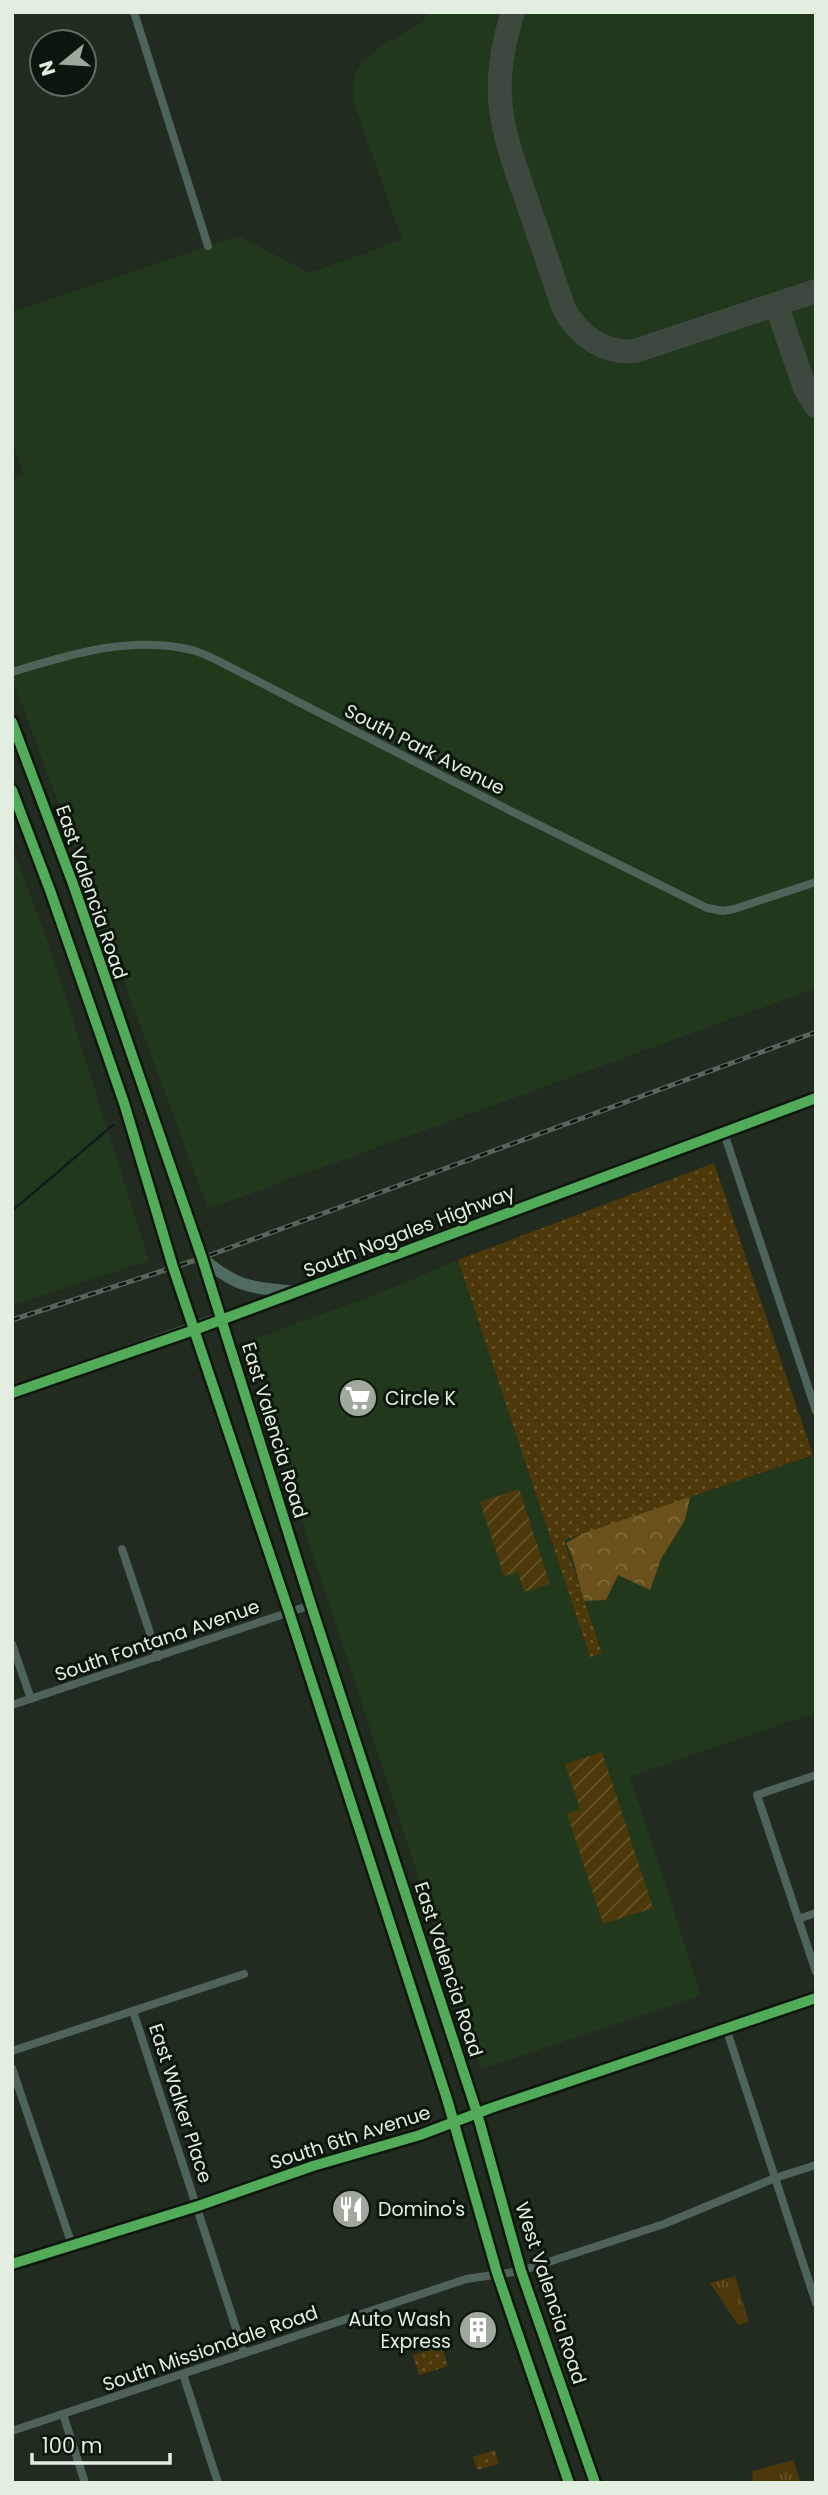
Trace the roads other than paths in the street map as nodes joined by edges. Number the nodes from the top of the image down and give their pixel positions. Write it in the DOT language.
graph roads {
  1 [pos="134,12"];
  2 [pos="208,246"];
  3 [pos="12,672"];
  4 [pos="12,722"];
  5 [pos="12,790"];
  6 [pos="816,882"];
  7 [pos="73,884"];
  8 [pos="51,892"];
  9 [pos="146,1095"];
  10 [pos="816,1098"];
  11 [pos="124,1102"];
  12 [pos="724,1133"];
  13 [pos="202,1258"];
  14 [pos="297,1292"];
  15 [pos="221,1318"];
  16 [pos="194,1330"];
  17 [pos="12,1393"];
  18 [pos="816,1411"];
  19 [pos="122,1549"];
  20 [pos="311,1605"];
  21 [pos="289,1612"];
  22 [pos="12,1644"];
  23 [pos="158,1657"];
  24 [pos="30,1699"];
  25 [pos="12,1705"];
  26 [pos="816,1775"];
  27 [pos="383,1825"];
  28 [pos="360,1832"];
  29 [pos="816,1913"];
  30 [pos="798,1919"];
  31 [pos="816,1972"];
  32 [pos="244,1973"];
  33 [pos="816,1998"];
  34 [pos="133,2011"];
  35 [pos="726,2028"];
  36 [pos="12,2051"];
  37 [pos="12,2068"];
  38 [pos="477,2113"];
  39 [pos="454,2122"];
  40 [pos="816,2165"];
  41 [pos="775,2178"];
  42 [pos="198,2206"];
  43 [pos="72,2245"];
  44 [pos="12,2264"];
  45 [pos="522,2270"];
  46 [pos="498,2273"];
  47 [pos="816,2303"];
  48 [pos="244,2353"];
  49 [pos="183,2374"];
  50 [pos="63,2414"];
  51 [pos="12,2431"];
  52 [pos="85,2483"];
  53 [pos="218,2483"];
  54 [pos="569,2483"];
  55 [pos="595,2483"];
  1 -- 2 [label="street"];
  3 -- 6 [label="street, South Park Avenue"];
  4 -- 7 [label="main road, East Valencia Road"];
  5 -- 8 [label="main road, East Valencia Road"];
  7 -- 8 [label="main road"];
  7 -- 9 [label="main road, East Valencia Road"];
  8 -- 11 [label="main road, East Valencia Road"];
  9 -- 11 [label="main road"];
  9 -- 13 [label="main road, East Valencia Road"];
  10 -- 12 [label="main road, South Nogales Highway"];
  11 -- 16 [label="main road, East Valencia Road"];
  12 -- 14 [label="main road, South Nogales Highway"];
  12 -- 18 [label="street"];
  13 -- 14 [label="main road"];
  13 -- 15 [label="main road, East Valencia Road"];
  14 -- 15 [label="main road, South Nogales Highway"];
  15 -- 16 [label="main road, South Nogales Highway"];
  15 -- 20 [label="main road, East Valencia Road"];
  16 -- 17 [label="main road, South Nogales Highway"];
  16 -- 21 [label="main road, East Valencia Road"];
  19 -- 23 [label="street"];
  20 -- 21 [label="street, South Fontana Avenue"];
  20 -- 27 [label="main road, East Valencia Road"];
  21 -- 23 [label="street, South Fontana Avenue"];
  21 -- 28 [label="main road, East Valencia Road"];
  22 -- 24 [label="street"];
  23 -- 24 [label="street, South Fontana Avenue"];
  24 -- 25 [label="street, South Fontana Avenue"];
  26 -- 30 [label="street"];
  27 -- 28 [label="main road"];
  27 -- 38 [label="main road, East Valencia Road"];
  28 -- 39 [label="main road, East Valencia Road"];
  29 -- 30 [label="street"];
  30 -- 31 [label="street"];
  32 -- 34 [label="street"];
  33 -- 35 [label="street, South 6th Avenue"];
  34 -- 36 [label="street"];
  34 -- 42 [label="street, East Walker Place"];
  35 -- 38 [label="street, South 6th Avenue"];
  35 -- 41 [label="street"];
  37 -- 43 [label="street"];
  38 -- 39 [label="street, South 6th Avenue"];
  38 -- 45 [label="main road, West Valencia Road"];
  39 -- 42 [label="street, South 6th Avenue"];
  39 -- 46 [label="main road"];
  40 -- 41 [label="street, South Missiondale Road"];
  41 -- 45 [label="street, South Missiondale Road"];
  41 -- 47 [label="street"];
  42 -- 43 [label="street, South 6th Avenue"];
  42 -- 48 [label="street, East Walker Place"];
  43 -- 44 [label="street, South 6th Avenue"];
  45 -- 46 [label="street, South Missiondale Road"];
  45 -- 55 [label="main road, West Valencia Road"];
  46 -- 48 [label="street, South Missiondale Road"];
  46 -- 54 [label="main road"];
  48 -- 49 [label="street, South Missiondale Road"];
  49 -- 50 [label="street, South Missiondale Road"];
  49 -- 53 [label="street"];
  50 -- 51 [label="street, South Missiondale Road"];
  50 -- 52 [label="street"];
}
